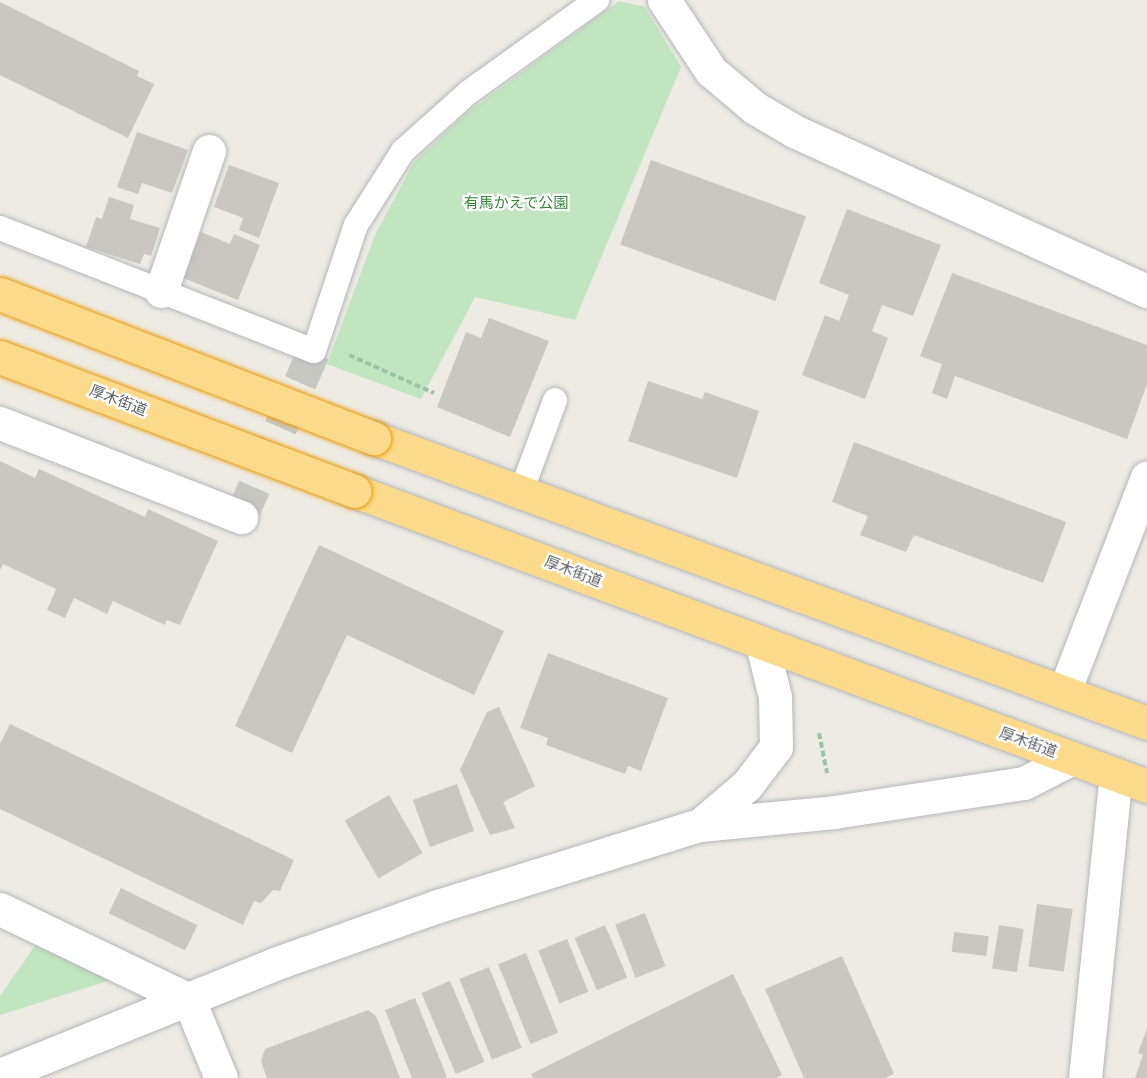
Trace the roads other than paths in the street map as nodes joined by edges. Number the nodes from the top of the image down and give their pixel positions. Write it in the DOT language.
graph roads {
  1 [pos="597,0"];
  2 [pos="664,0"];
  3 [pos="209,151"];
  4 [pos="0,228"];
  5 [pos="161,291"];
  6 [pos="1147,291"];
  7 [pos="0,294"];
  8 [pos="0,357"];
  9 [pos="555,400"];
  10 [pos="0,423"];
  11 [pos="1147,477"];
  12 [pos="521,492"];
  13 [pos="241,517"];
  14 [pos="762,644"];
  15 [pos="1065,692"];
  16 [pos="1147,723"];
  17 [pos="1071,759"];
  18 [pos="1116,775"];
  19 [pos="1147,786"];
  20 [pos="700,825"];
  21 [pos="0,909"];
  22 [pos="189,1000"];
  23 [pos="0,1075"];
  24 [pos="221,1078"];
  25 [pos="1085,1078"];
  1 -- 5 [label="lane"];
  2 -- 6 [label="street"];
  3 -- 5 [label="street"];
  4 -- 5 [label="lane"];
  7 -- 12 [label="highway, bridge"];
  8 -- 14 [label="highway, 厚木街道, bridge"];
  9 -- 12 [label="lane"];
  10 -- 13 [label="street"];
  11 -- 15 [label="street"];
  12 -- 15 [label="highway"];
  14 -- 17 [label="highway, 厚木街道"];
  14 -- 20 [label="street"];
  15 -- 16 [label="highway"];
  17 -- 18 [label="highway, 厚木街道"];
  17 -- 20 [label="street"];
  18 -- 19 [label="highway, 厚木街道"];
  18 -- 25 [label="street"];
  20 -- 22 [label="street"];
  21 -- 22 [label="street"];
  22 -- 23 [label="street"];
  22 -- 24 [label="street"];
}
